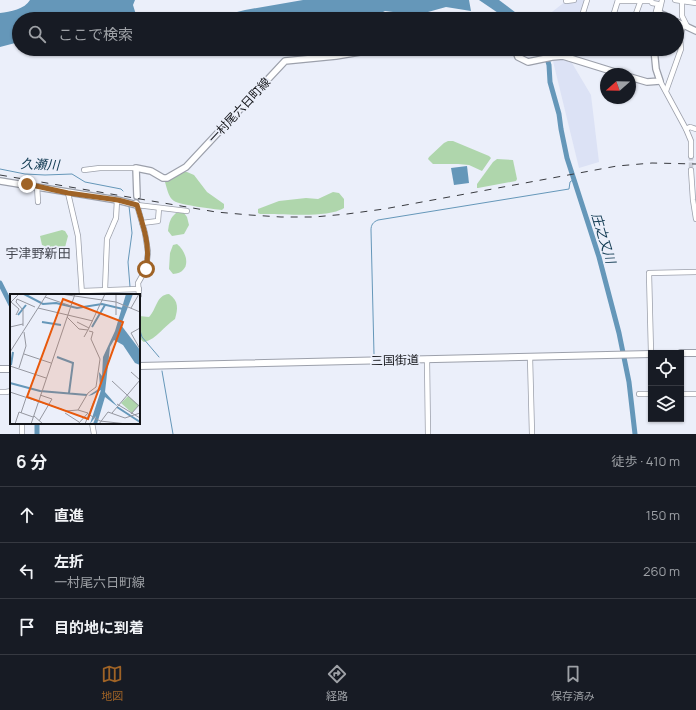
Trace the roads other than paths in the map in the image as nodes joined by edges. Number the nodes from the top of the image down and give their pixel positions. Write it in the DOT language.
graph roads {
  1 [pos="574,0"];
  2 [pos="587,0"];
  3 [pos="618,0"];
  4 [pos="662,0"];
  5 [pos="675,0"];
  6 [pos="566,1"];
  7 [pos="640,1"];
  8 [pos="651,1"];
  9 [pos="682,1"];
  10 [pos="696,3"];
  11 [pos="583,12"];
  12 [pos="615,12"];
  13 [pos="636,12"];
  14 [pos="656,12"];
  15 [pos="659,12"];
  16 [pos="682,12"];
  17 [pos="684,23"];
  18 [pos="685,26"];
  19 [pos="696,31"];
  20 [pos="336,56"];
  21 [pos="518,56"];
  22 [pos="563,56"];
  23 [pos="655,56"];
  24 [pos="679,56"];
  25 [pos="569,58"];
  26 [pos="602,68"];
  27 [pos="636,79"];
  28 [pos="660,81"];
  29 [pos="666,92"];
  30 [pos="686,129"];
  31 [pos="696,129"];
  32 [pos="691,156"];
  33 [pos="136,168"];
  34 [pos="84,170"];
  35 [pos="691,170"];
  36 [pos="0,181"];
  37 [pos="37,186"];
  38 [pos="68,193"];
  39 [pos="137,196"];
  40 [pos="118,200"];
  41 [pos="38,202"];
  42 [pos="136,204"];
  43 [pos="159,208"];
  44 [pos="186,211"];
  45 [pos="696,219"];
  46 [pos="142,223"];
  47 [pos="696,272"];
  48 [pos="139,289"];
  49 [pos="105,290"];
  50 [pos="82,293"];
  51 [pos="139,294"];
  52 [pos="651,350"];
  53 [pos="684,353"];
  54 [pos="696,353"];
  55 [pos="648,354"];
  56 [pos="530,357"];
  57 [pos="427,359"];
  58 [pos="140,366"];
  59 [pos="10,391"];
  60 [pos="0,392"];
  61 [pos="639,394"];
  62 [pos="648,394"];
  63 [pos="684,394"];
  64 [pos="696,394"];
  65 [pos="92,424"];
  66 [pos="94,434"];
  67 [pos="428,434"];
  68 [pos="532,434"];
  1 -- 6 [label="street"];
  2 -- 11 [label="street"];
  3 -- 7 [label="street"];
  3 -- 12 [label="street"];
  4 -- 15 [label="street"];
  5 -- 9 [label="street"];
  7 -- 8 [label="street"];
  7 -- 13 [label="street"];
  8 -- 14 [label="street"];
  9 -- 10 [label="street"];
  9 -- 16 [label="street"];
  17 -- 18 [label="street"];
  18 -- 19 [label="main road"];
  20 -- 33 [label="main road, 一村尾六日町線"];
  21 -- 22 [label="main road"];
  22 -- 25 [label="main road"];
  23 -- 28 [label="main road"];
  24 -- 29 [label="street"];
  25 -- 26 [label="main road"];
  27 -- 28 [label="main road"];
  28 -- 29 [label="street"];
  29 -- 30 [label="street"];
  30 -- 31 [label="street"];
  30 -- 32 [label="street"];
  33 -- 34 [label="street"];
  33 -- 39 [label="main road"];
  35 -- 45 [label="street"];
  36 -- 37 [label="main road"];
  37 -- 38 [label="main road"];
  37 -- 41 [label="street"];
  38 -- 40 [label="main road"];
  38 -- 50 [label="street"];
  40 -- 42 [label="main road"];
  40 -- 49 [label="street"];
  42 -- 43 [label="street"];
  42 -- 46 [label="street"];
  43 -- 44 [label="street"];
  43 -- 46 [label="street"];
  46 -- 48 [label="street"];
  47 -- 52 [label="street"];
  48 -- 49 [label="street"];
  48 -- 51 [label="street"];
  49 -- 50 [label="street"];
  53 -- 54 [label="highway"];
  55 -- 56 [label="highway, 三国街道"];
  56 -- 57 [label="highway, 三国街道"];
  56 -- 68 [label="street"];
  57 -- 58 [label="highway, 三国街道"];
  57 -- 67 [label="street"];
  59 -- 60 [label="street"];
  61 -- 62 [label="street"];
  63 -- 64 [label="street"];
  65 -- 66 [label="street"];
}
